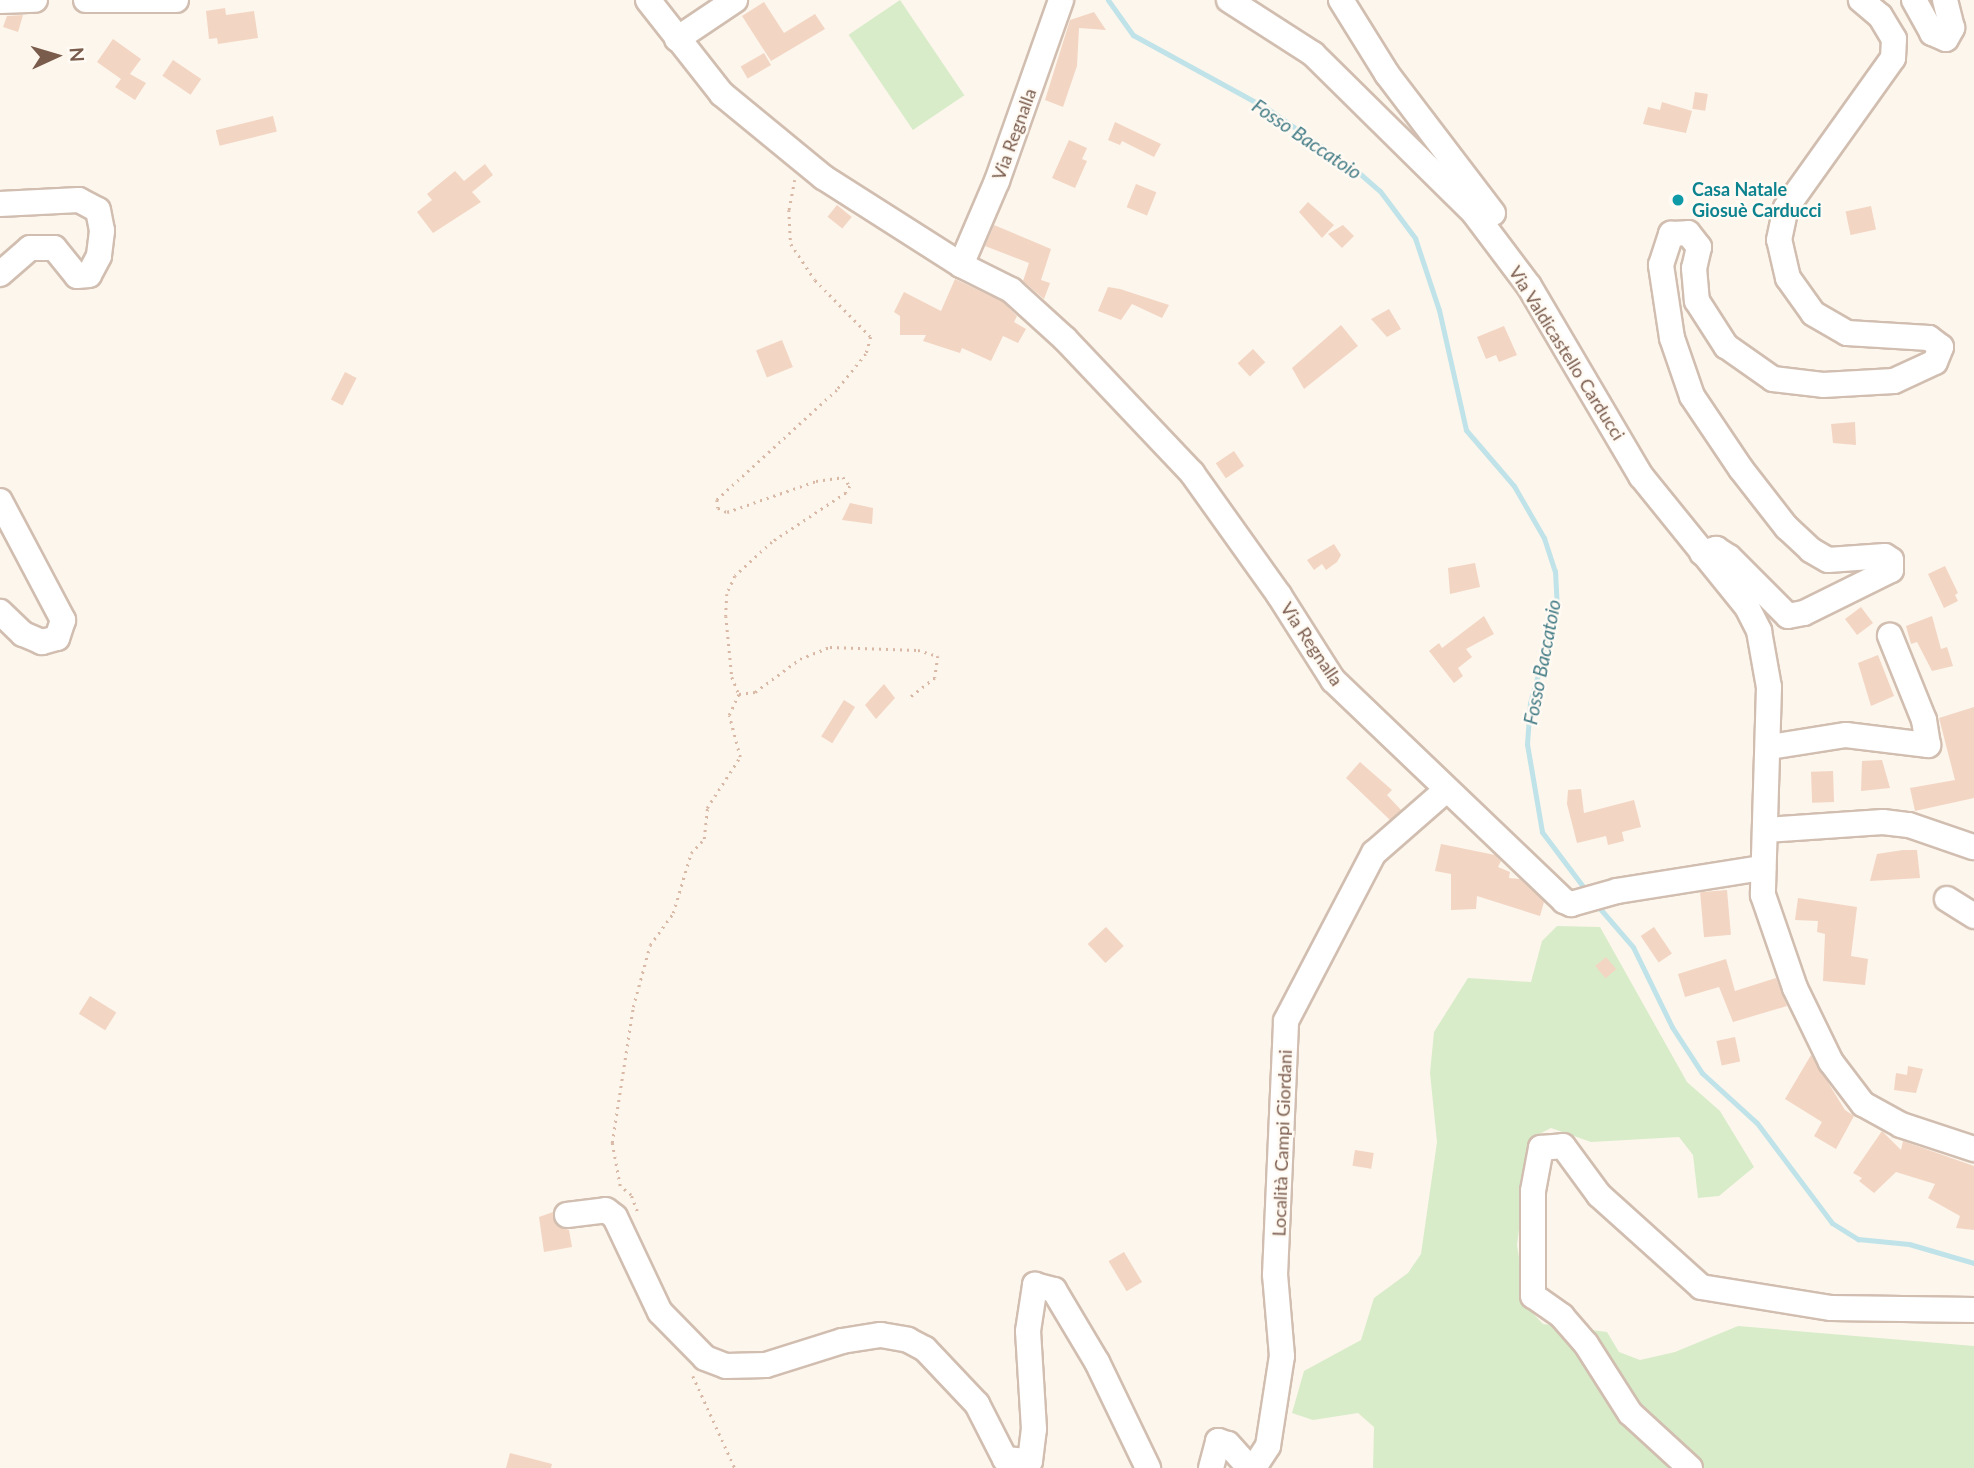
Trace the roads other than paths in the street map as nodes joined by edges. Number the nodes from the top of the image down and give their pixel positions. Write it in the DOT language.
graph roads {
  1 [pos="35,0"];
  2 [pos="86,0"];
  3 [pos="176,0"];
  4 [pos="648,0"];
  5 [pos="735,0"];
  6 [pos="1062,0"];
  7 [pos="1229,0"];
  8 [pos="1341,0"];
  9 [pos="1861,0"];
  10 [pos="1914,0"];
  11 [pos="1945,0"];
  12 [pos="0,1"];
  13 [pos="677,38"];
  14 [pos="0,204"];
  15 [pos="1509,259"];
  16 [pos="961,265"];
  17 [pos="0,274"];
  18 [pos="0,501"];
  19 [pos="1702,553"];
  20 [pos="0,612"];
  21 [pos="1891,636"];
  22 [pos="1770,747"];
  23 [pos="1445,791"];
  24 [pos="1766,830"];
  25 [pos="1973,847"];
  26 [pos="1763,868"];
  27 [pos="1947,899"];
  28 [pos="1974,916"];
  29 [pos="1974,1149"];
  30 [pos="567,1215"];
  31 [pos="1974,1310"];
  32 [pos="1148,1468"];
  33 [pos="1211,1468"];
  34 [pos="1690,1468"];
  1 -- 12 [label="street"];
  2 -- 3 [label="street"];
  4 -- 13 [label="street, Via Regnalla"];
  5 -- 13 [label="street"];
  6 -- 16 [label="street, Via Regnalla"];
  7 -- 15 [label="street, Via Valdicastello Carducci"];
  8 -- 15 [label="street"];
  9 -- 19 [label="street"];
  10 -- 11 [label="street"];
  13 -- 16 [label="street, Via Regnalla"];
  14 -- 17 [label="street"];
  15 -- 19 [label="street, Via Valdicastello Carducci"];
  16 -- 23 [label="street, Via Regnalla"];
  18 -- 20 [label="street"];
  19 -- 22 [label="street, Via Valdicastello Carducci"];
  21 -- 22 [label="street"];
  22 -- 24 [label="street, Via Valdicastello Carducci"];
  23 -- 26 [label="street, Via Regnalla"];
  23 -- 33 [label="street, Località Campi Giordani"];
  24 -- 25 [label="street"];
  24 -- 26 [label="street, Via Valdicastello Carducci"];
  26 -- 29 [label="street, Via Valdicastello Carducci"];
  27 -- 28 [label="street"];
  30 -- 32 [label="street"];
  31 -- 34 [label="street"];
}
